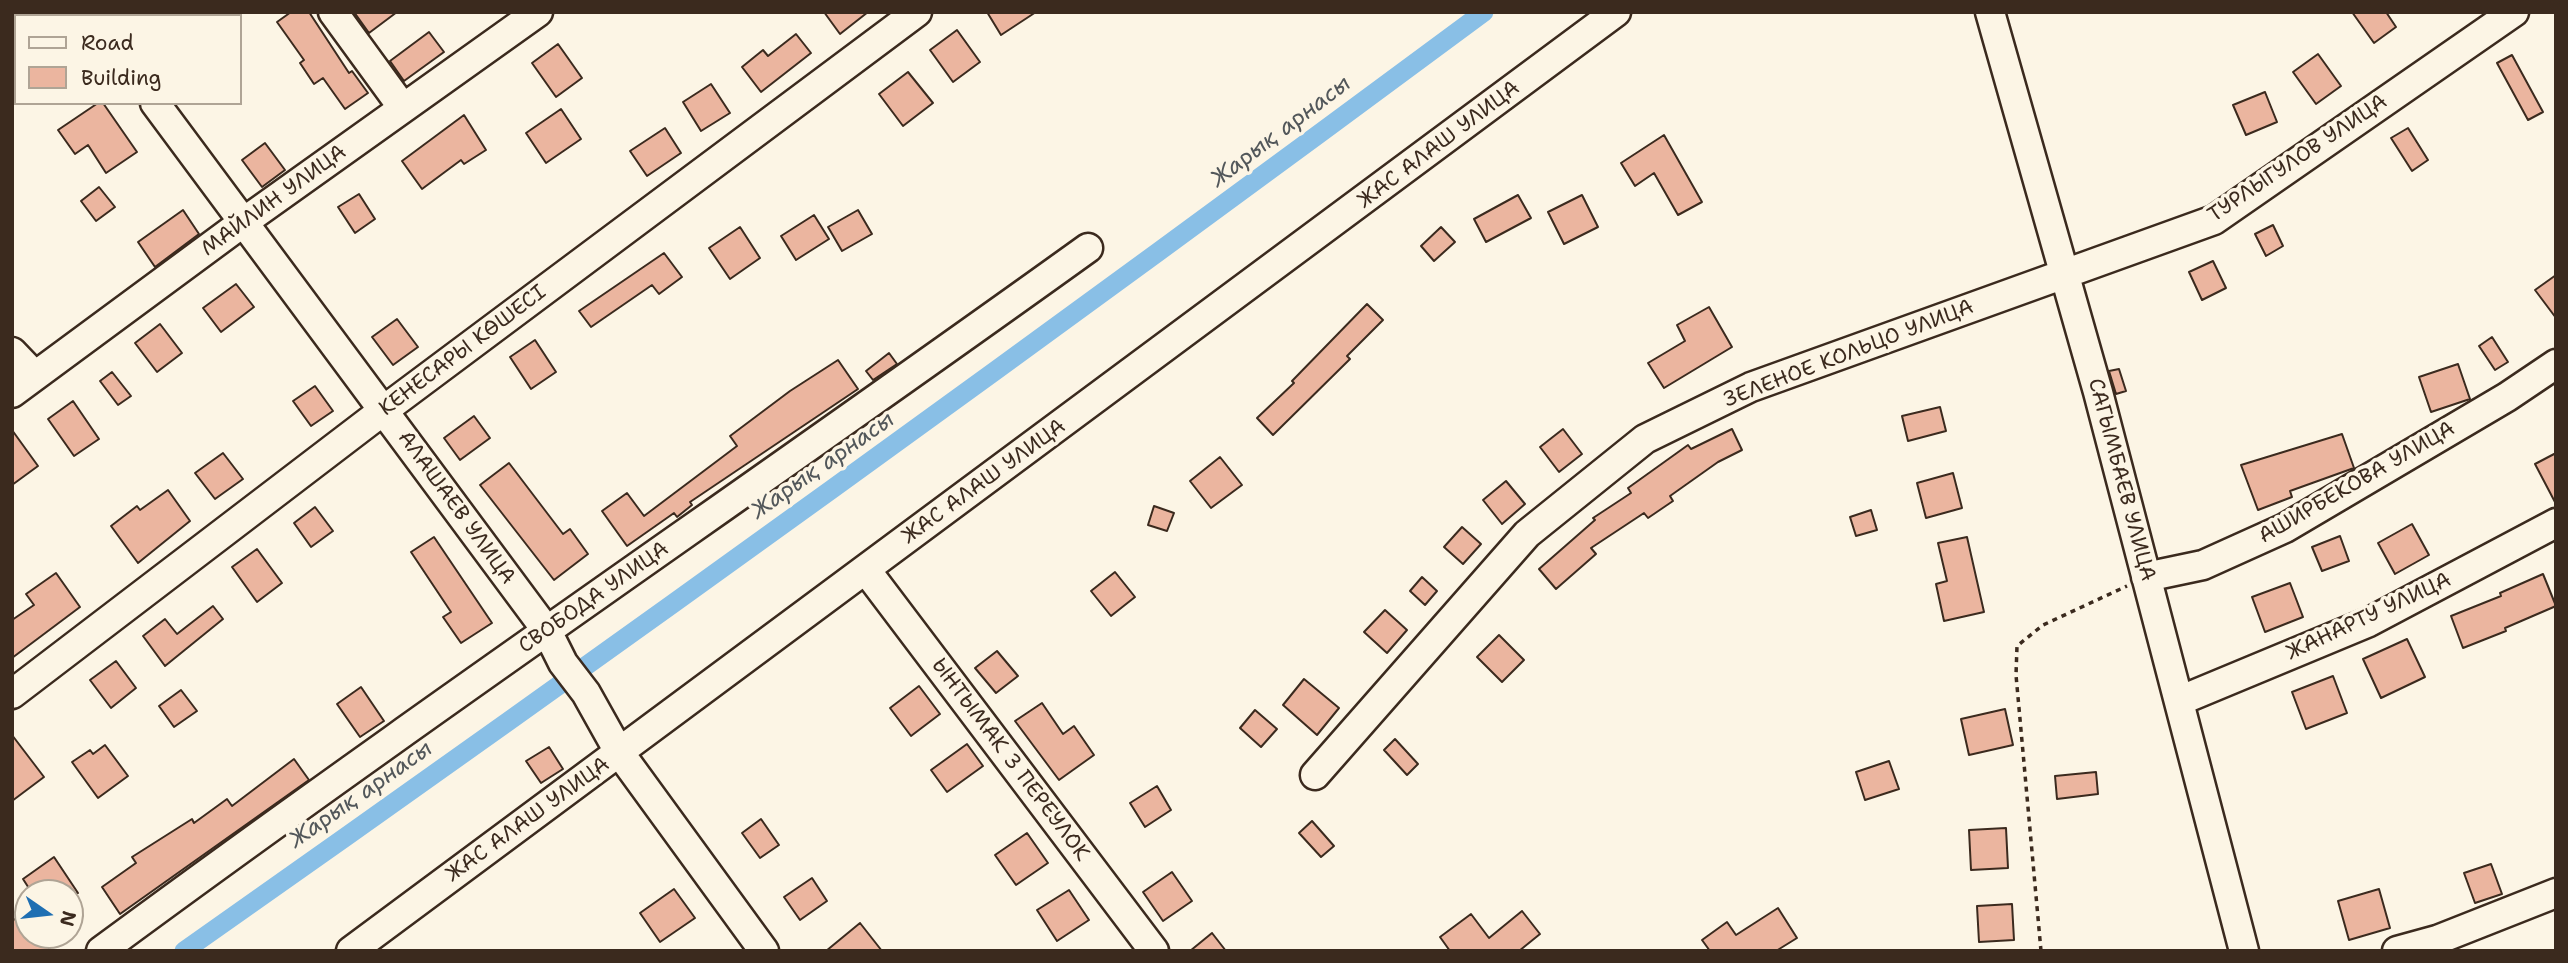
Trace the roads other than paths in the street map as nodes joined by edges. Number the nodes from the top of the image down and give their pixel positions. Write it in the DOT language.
graph roads {
  1 [pos="333,12"];
  2 [pos="538,12"];
  3 [pos="917,12"];
  4 [pos="1616,12"];
  5 [pos="1990,12"];
  6 [pos="2514,12"];
  7 [pos="157,105"];
  8 [pos="403,108"];
  9 [pos="244,221"];
  10 [pos="1088,248"];
  11 [pos="2066,274"];
  12 [pos="12,352"];
  13 [pos="2556,364"];
  14 [pos="23,384"];
  15 [pos="384,410"];
  16 [pos="2556,523"];
  17 [pos="866,570"];
  18 [pos="2146,577"];
  19 [pos="547,631"];
  20 [pos="12,694"];
  21 [pos="2179,701"];
  22 [pos="619,752"];
  23 [pos="1315,775"];
  24 [pos="2556,893"];
  25 [pos="370,945"];
  26 [pos="101,951"];
  27 [pos="764,951"];
  28 [pos="1154,951"];
  29 [pos="2244,951"];
  30 [pos="2397,951"];
  1 -- 8 [label="street"];
  2 -- 8 [label="street, МАЙЛИН УЛИЦА"];
  3 -- 15 [label="street, КЕНЕСАРЫ КӨШЕСІ"];
  4 -- 17 [label="street, ЖАС АЛАШ УЛИЦА"];
  5 -- 11 [label="street, САГЫМБАЕВ УЛИЦА"];
  6 -- 11 [label="street, ТУРЛЫГУЛОВ УЛИЦА"];
  7 -- 9 [label="street, АЛАШАЕВ УЛИЦА"];
  8 -- 9 [label="street, МАЙЛИН УЛИЦА"];
  9 -- 14 [label="street, МАЙЛИН УЛИЦА"];
  9 -- 15 [label="street, АЛАШАЕВ УЛИЦА"];
  10 -- 19 [label="street, СВОБОДА УЛИЦА"];
  11 -- 18 [label="street, САГЫМБАЕВ УЛИЦА"];
  11 -- 23 [label="street, ЗЕЛЕНОЕ КОЛЬЦО УЛИЦА"];
  12 -- 14 [label="street"];
  13 -- 18 [label="street, АШИРБЕКОВА УЛИЦА"];
  15 -- 19 [label="street, АЛАШАЕВ УЛИЦА"];
  15 -- 20 [label="street, КЕНЕСАРЫ КӨШЕСІ"];
  16 -- 21 [label="street, ЖАНАРТУ УЛИЦА"];
  17 -- 22 [label="street, ЖАС АЛАШ УЛИЦА"];
  17 -- 28 [label="street, ЫНТЫМАК 3 ПЕРЕУЛОК"];
  18 -- 21 [label="street, САГЫМБАЕВ УЛИЦА"];
  19 -- 22 [label="street, АЛАШАЕВ УЛИЦА"];
  19 -- 26 [label="street, СВОБОДА УЛИЦА"];
  21 -- 29 [label="street, САГЫМБАЕВ УЛИЦА"];
  22 -- 25 [label="street, ЖАС АЛАШ УЛИЦА"];
  22 -- 27 [label="street, АЛАШАЕВ УЛИЦА"];
  24 -- 30 [label="street"];
}
